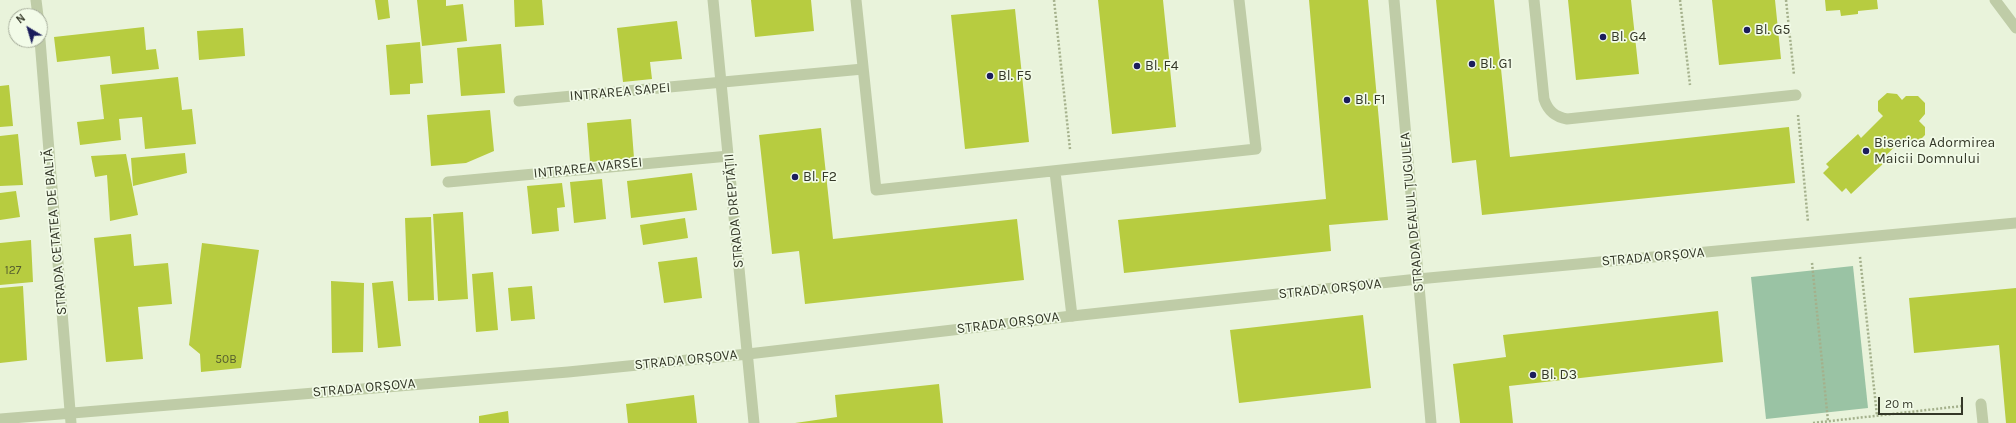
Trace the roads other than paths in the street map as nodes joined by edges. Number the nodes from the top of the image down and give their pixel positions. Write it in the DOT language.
graph roads {
  1 [pos="713,0"];
  2 [pos="856,0"];
  3 [pos="1239,0"];
  4 [pos="1394,0"];
  5 [pos="1534,0"];
  6 [pos="1995,0"];
  7 [pos="2016,28"];
  8 [pos="41,48"];
  9 [pos="863,69"];
  10 [pos="720,82"];
  11 [pos="1796,95"];
  12 [pos="519,101"];
  13 [pos="729,156"];
  14 [pos="1055,172"];
  15 [pos="448,182"];
  16 [pos="2016,223"];
  17 [pos="1418,279"];
  18 [pos="1072,316"];
  19 [pos="748,354"];
  20 [pos="1981,404"];
  21 [pos="71,418"];
  22 [pos="0,419"];
  23 [pos="754,423"];
  24 [pos="1430,423"];
  25 [pos="1983,423"];
  1 -- 10 [label="street, STRADA DREPTĂȚII"];
  2 -- 9 [label="street"];
  3 -- 14 [label="street"];
  4 -- 17 [label="street, STRADA DEALUL ȚUGULEA"];
  5 -- 11 [label="street"];
  6 -- 7 [label="street"];
  8 -- 21 [label="street, STRADA CETATEA DE BALTĂ"];
  9 -- 10 [label="street, INTRAREA SAPEI"];
  9 -- 14 [label="street"];
  10 -- 12 [label="street, INTRAREA SAPEI"];
  10 -- 13 [label="street, STRADA DREPTĂȚII"];
  13 -- 15 [label="street, INTRAREA VARSEI"];
  13 -- 19 [label="street, STRADA DREPTĂȚII"];
  14 -- 18 [label="street"];
  16 -- 17 [label="street, STRADA ORȘOVA"];
  17 -- 18 [label="street, STRADA ORȘOVA"];
  17 -- 24 [label="street, STRADA DEALUL ȚUGULEA"];
  18 -- 19 [label="street, STRADA ORȘOVA"];
  19 -- 21 [label="street, STRADA ORȘOVA"];
  19 -- 23 [label="street, STRADA DREPTĂȚII"];
  20 -- 25 [label="street"];
  21 -- 22 [label="street, STRADA ORȘOVA"];
}
